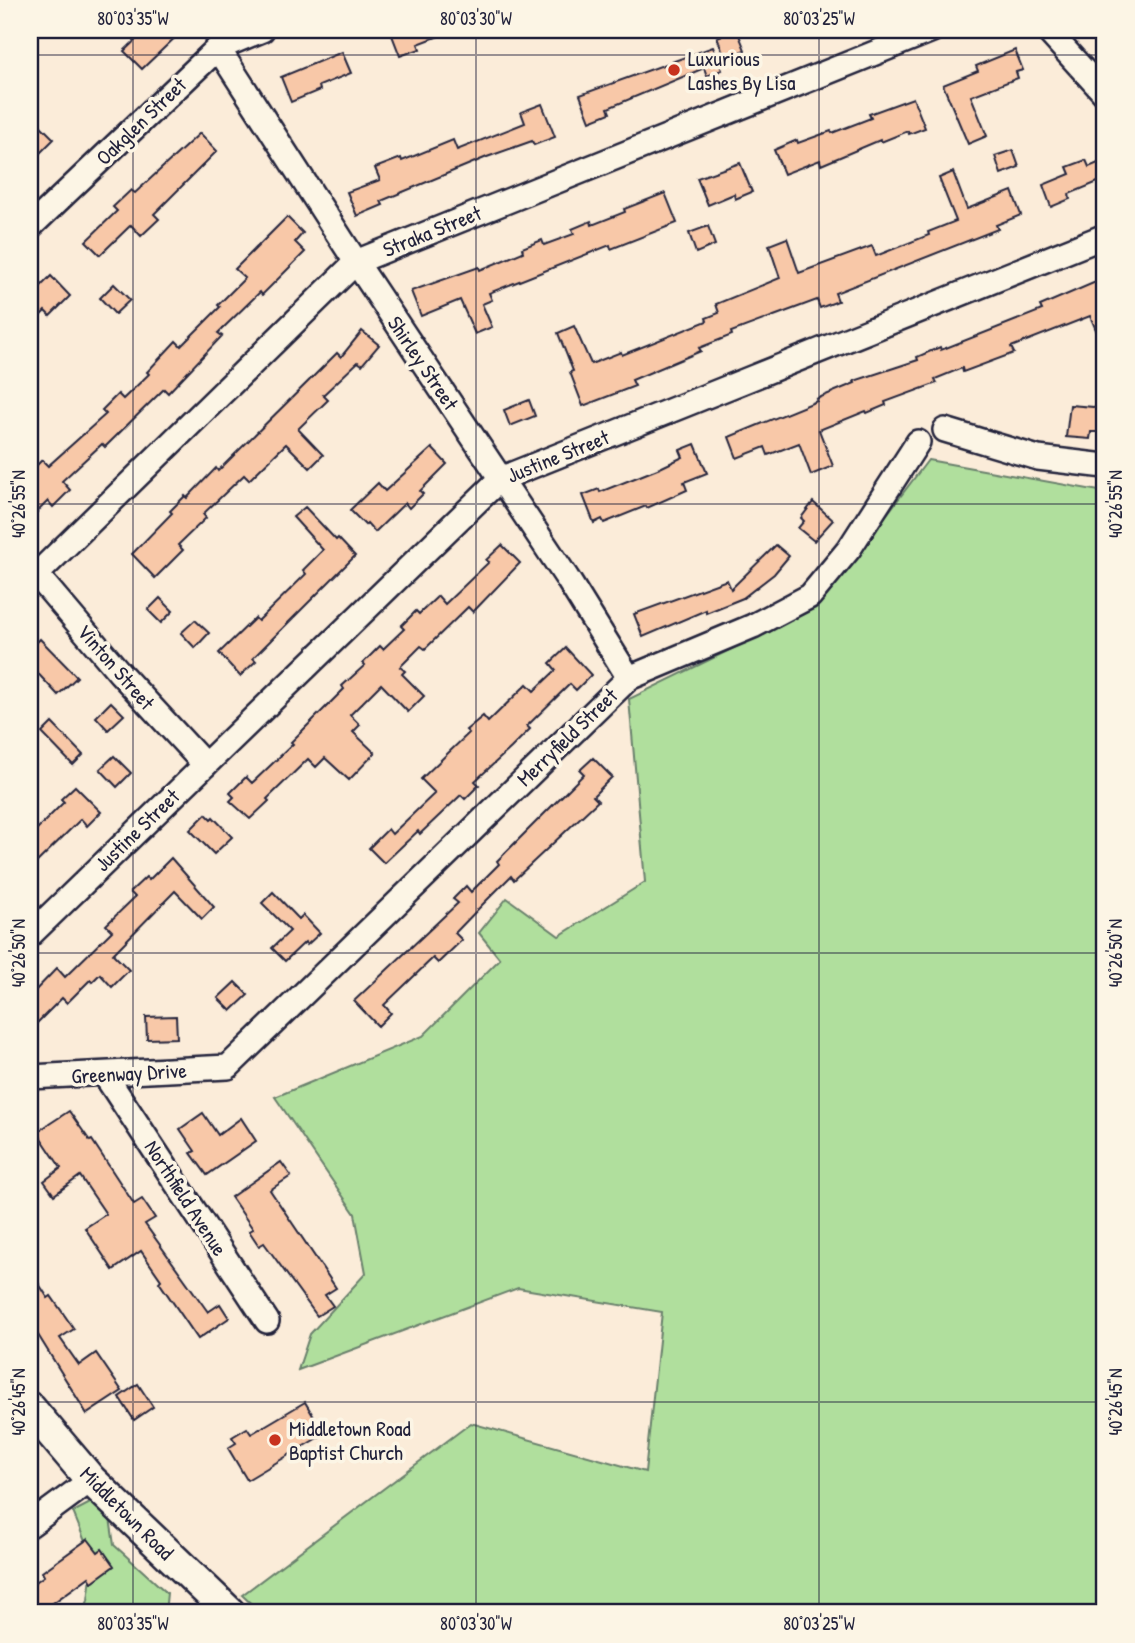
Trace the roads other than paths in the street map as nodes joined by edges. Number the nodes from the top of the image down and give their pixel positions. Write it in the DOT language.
graph roads {
  1 [pos="262,30"];
  2 [pos="932,30"];
  3 [pos="1046,30"];
  4 [pos="218,48"];
  5 [pos="1105,94"];
  6 [pos="30,227"];
  7 [pos="1105,236"];
  8 [pos="356,262"];
  9 [pos="945,430"];
  10 [pos="918,442"];
  11 [pos="1105,466"];
  12 [pos="500,479"];
  13 [pos="32,574"];
  14 [pos="628,678"];
  15 [pos="205,765"];
  16 [pos="30,935"];
  17 [pos="228,1067"];
  18 [pos="105,1074"];
  19 [pos="30,1077"];
  20 [pos="267,1321"];
  21 [pos="30,1408"];
  22 [pos="91,1480"];
  23 [pos="30,1525"];
  24 [pos="230,1613"];
  1 -- 4 [label="street, Oakglen Street"];
  2 -- 8 [label="street, Straka Street"];
  3 -- 5 [label="street"];
  4 -- 6 [label="street, Oakglen Street"];
  4 -- 8 [label="street, Shirley Street"];
  7 -- 12 [label="street, Justine Street"];
  8 -- 12 [label="street, Shirley Street"];
  8 -- 13 [label="street, Straka Street"];
  9 -- 11 [label="street"];
  10 -- 14 [label="street, Merryfield Street"];
  12 -- 14 [label="street, Shirley Street"];
  12 -- 15 [label="street, Justine Street"];
  13 -- 15 [label="street, Vinton Street"];
  14 -- 17 [label="street, Merryfield Street"];
  15 -- 16 [label="street, Justine Street"];
  17 -- 18 [label="street, Greenway Drive"];
  18 -- 19 [label="street, Greenway Drive"];
  18 -- 20 [label="street, Northfield Avenue"];
  21 -- 22 [label="street, Middletown Road"];
  22 -- 23 [label="street"];
  22 -- 24 [label="street, Middletown Road"];
}
